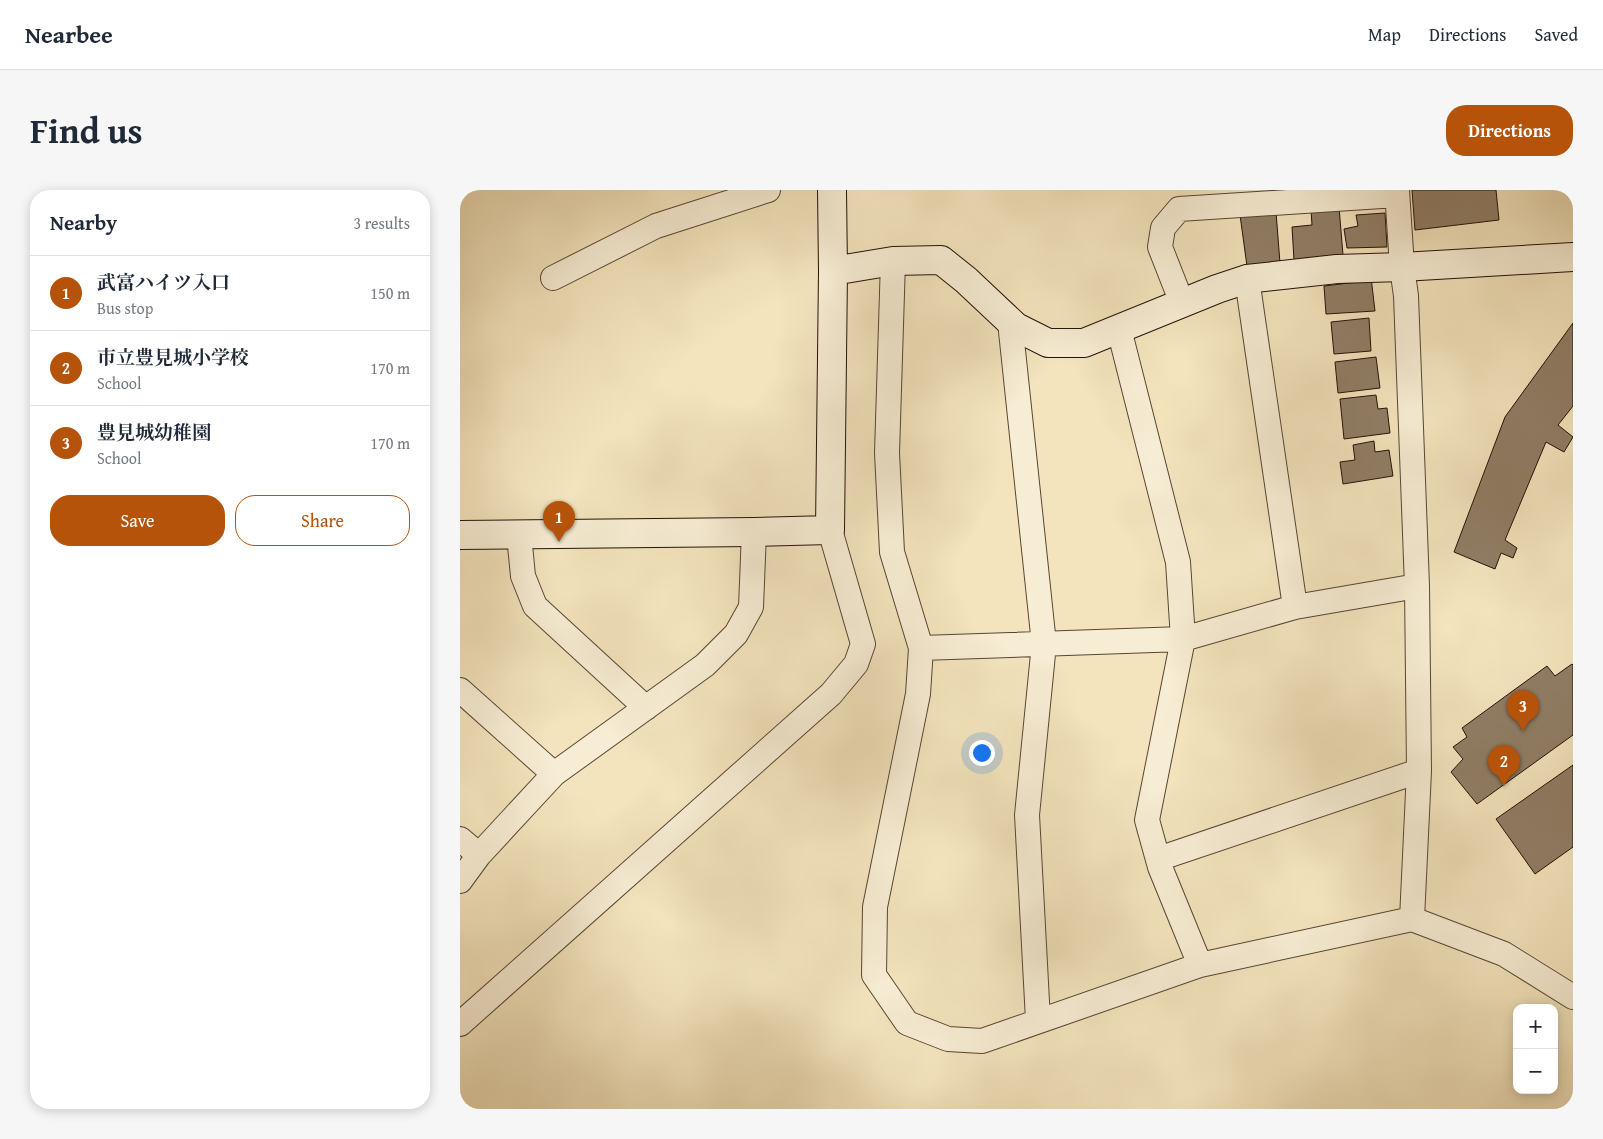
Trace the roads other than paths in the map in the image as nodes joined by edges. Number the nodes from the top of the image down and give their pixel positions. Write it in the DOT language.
graph roads {
  1 [pos="768,190"];
  2 [pos="832,190"];
  3 [pos="1397,193"];
  4 [pos="1573,257"];
  5 [pos="893,261"];
  6 [pos="1402,267"];
  7 [pos="833,271"];
  8 [pos="553,278"];
  9 [pos="1247,279"];
  10 [pos="1182,302"];
  11 [pos="1010,322"];
  12 [pos="1119,329"];
  13 [pos="830,530"];
  14 [pos="754,532"];
  15 [pos="519,534"];
  16 [pos="460,535"];
  17 [pos="1417,586"];
  18 [pos="1296,607"];
  19 [pos="1183,639"];
  20 [pos="1044,644"];
  21 [pos="921,648"];
  22 [pos="460,690"];
  23 [pos="646,708"];
  24 [pos="1419,771"];
  25 [pos="554,774"];
  26 [pos="460,839"];
  27 [pos="478,855"];
  28 [pos="1158,858"];
  29 [pos="460,880"];
  30 [pos="1412,919"];
  31 [pos="1200,965"];
  32 [pos="1573,997"];
  33 [pos="1038,1020"];
  34 [pos="460,1024"];
  1 -- 8 [label="street"];
  2 -- 7 [label="street"];
  3 -- 6 [label="street"];
  3 -- 10 [label="street"];
  4 -- 6 [label="street"];
  5 -- 7 [label="street"];
  5 -- 11 [label="street"];
  5 -- 21 [label="street"];
  6 -- 9 [label="street"];
  6 -- 17 [label="street"];
  7 -- 13 [label="street"];
  9 -- 10 [label="street"];
  9 -- 18 [label="street"];
  10 -- 12 [label="street"];
  11 -- 12 [label="street"];
  11 -- 20 [label="street"];
  12 -- 19 [label="street"];
  13 -- 14 [label="street"];
  13 -- 34 [label="street"];
  14 -- 15 [label="street"];
  14 -- 23 [label="street"];
  15 -- 16 [label="street"];
  15 -- 23 [label="street"];
  17 -- 18 [label="street"];
  17 -- 24 [label="street"];
  18 -- 19 [label="street"];
  19 -- 20 [label="street"];
  19 -- 28 [label="street"];
  20 -- 21 [label="street"];
  20 -- 33 [label="street"];
  21 -- 33 [label="street"];
  22 -- 25 [label="street"];
  23 -- 25 [label="street"];
  24 -- 28 [label="street"];
  24 -- 30 [label="street"];
  25 -- 27 [label="street"];
  26 -- 27 [label="street"];
  27 -- 29 [label="street"];
  28 -- 31 [label="street"];
  30 -- 31 [label="street"];
  30 -- 32 [label="street"];
  31 -- 33 [label="street"];
}
